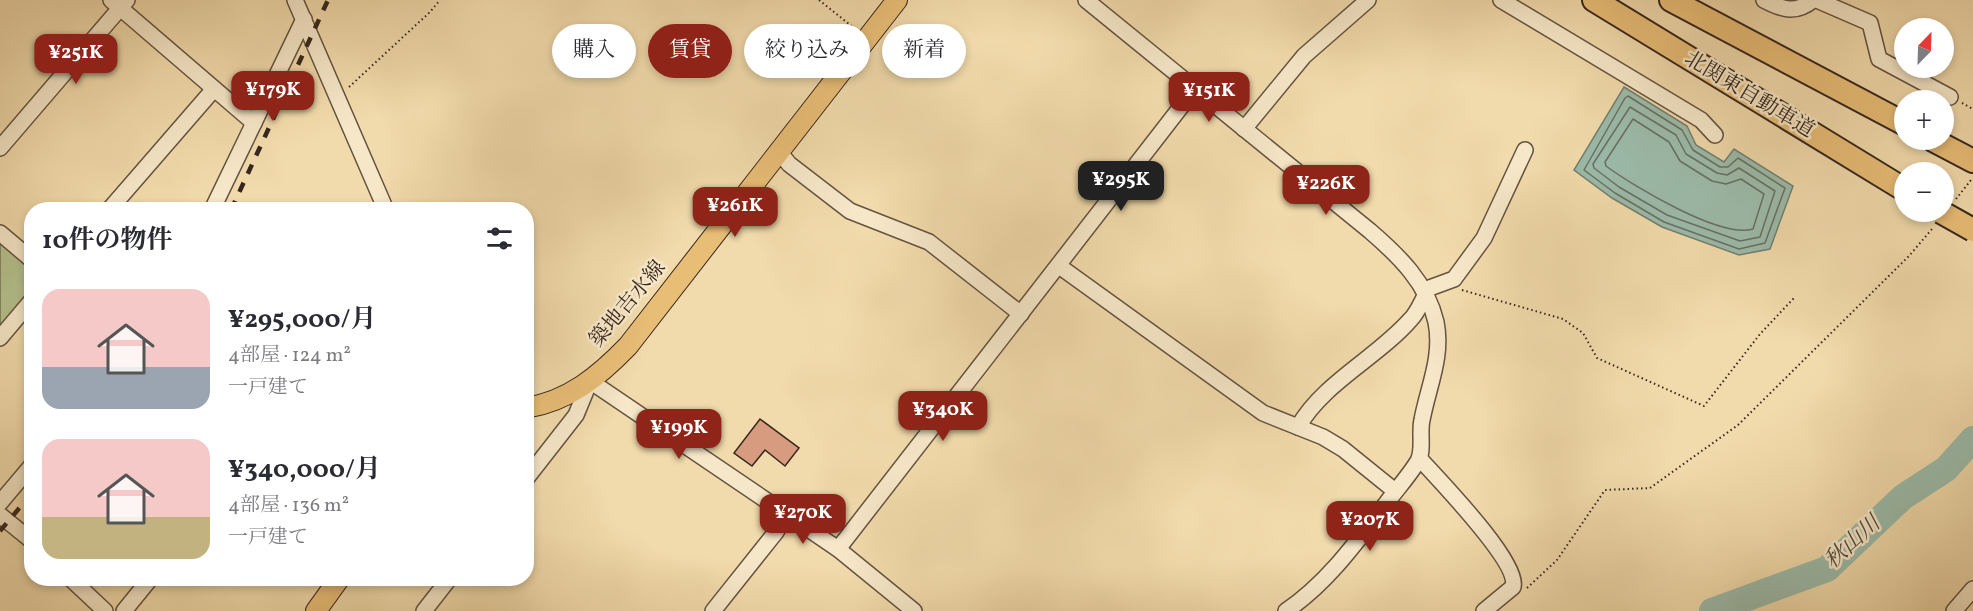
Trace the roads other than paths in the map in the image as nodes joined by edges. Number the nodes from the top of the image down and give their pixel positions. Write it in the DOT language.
graph roads {
  1 [pos="295,0"];
  2 [pos="897,0"];
  3 [pos="1086,0"];
  4 [pos="1368,0"];
  5 [pos="1501,0"];
  6 [pos="1593,0"];
  7 [pos="1671,0"];
  8 [pos="1764,0"];
  9 [pos="1815,0"];
  10 [pos="120,3"];
  11 [pos="304,19"];
  12 [pos="214,89"];
  13 [pos="1194,90"];
  14 [pos="1937,90"];
  15 [pos="1894,118"];
  16 [pos="254,123"];
  17 [pos="1244,129"];
  18 [pos="1715,135"];
  19 [pos="0,148"];
  20 [pos="778,150"];
  21 [pos="1525,150"];
  22 [pos="1952,150"];
  23 [pos="1973,161"];
  24 [pos="1894,183"];
  25 [pos="116,202"];
  26 [pos="216,202"];
  27 [pos="381,202"];
  28 [pos="1954,220"];
  29 [pos="1973,230"];
  30 [pos="0,233"];
  31 [pos="24,253"];
  32 [pos="1059,266"];
  33 [pos="1425,293"];
  34 [pos="24,310"];
  35 [pos="1021,314"];
  36 [pos="0,338"];
  37 [pos="591,381"];
  38 [pos="534,406"];
  39 [pos="1298,428"];
  40 [pos="1420,459"];
  41 [pos="534,469"];
  42 [pos="24,474"];
  43 [pos="1395,491"];
  44 [pos="0,503"];
  45 [pos="786,514"];
  46 [pos="0,515"];
  47 [pos="24,534"];
  48 [pos="838,549"];
  49 [pos="78,586"];
  50 [pos="144,586"];
  51 [pos="334,586"];
  52 [pos="444,586"];
  53 [pos="1973,590"];
  54 [pos="105,611"];
  55 [pos="124,611"];
  56 [pos="316,611"];
  57 [pos="424,611"];
  58 [pos="713,611"];
  59 [pos="914,611"];
  60 [pos="1286,611"];
  61 [pos="1484,611"];
  62 [pos="1954,611"];
  1 -- 11 [label="street"];
  2 -- 20 [label="main road, 築地吉水線"];
  3 -- 13 [label="street"];
  4 -- 17 [label="street"];
  5 -- 18 [label="street"];
  6 -- 24 [label="highway, 北関東自動車道"];
  7 -- 15 [label="highway, 北関東自動車道"];
  8 -- 9 [label="street"];
  9 -- 14 [label="street"];
  10 -- 12 [label="street"];
  10 -- 19 [label="street"];
  11 -- 16 [label="street"];
  11 -- 27 [label="street"];
  12 -- 16 [label="street"];
  12 -- 25 [label="street"];
  13 -- 17 [label="street"];
  13 -- 32 [label="street"];
  16 -- 26 [label="street"];
  17 -- 33 [label="street"];
  20 -- 35 [label="street"];
  20 -- 37 [label="main road, 築地吉水線"];
  21 -- 33 [label="street"];
  22 -- 23 [label="highway"];
  28 -- 29 [label="highway, bridge"];
  30 -- 31 [label="street"];
  32 -- 35 [label="street"];
  32 -- 39 [label="street"];
  33 -- 39 [label="street"];
  33 -- 40 [label="street"];
  34 -- 36 [label="street"];
  35 -- 48 [label="street"];
  37 -- 38 [label="main road, 築地吉水線"];
  37 -- 41 [label="street"];
  37 -- 45 [label="street"];
  39 -- 43 [label="street"];
  40 -- 43 [label="street"];
  40 -- 61 [label="street"];
  42 -- 44 [label="street"];
  43 -- 60 [label="street"];
  45 -- 48 [label="street"];
  45 -- 58 [label="street"];
  46 -- 47 [label="street"];
  48 -- 59 [label="street"];
  49 -- 54 [label="street"];
  50 -- 55 [label="street"];
  51 -- 56 [label="main road"];
  52 -- 57 [label="street"];
  53 -- 62 [label="street"];
}
